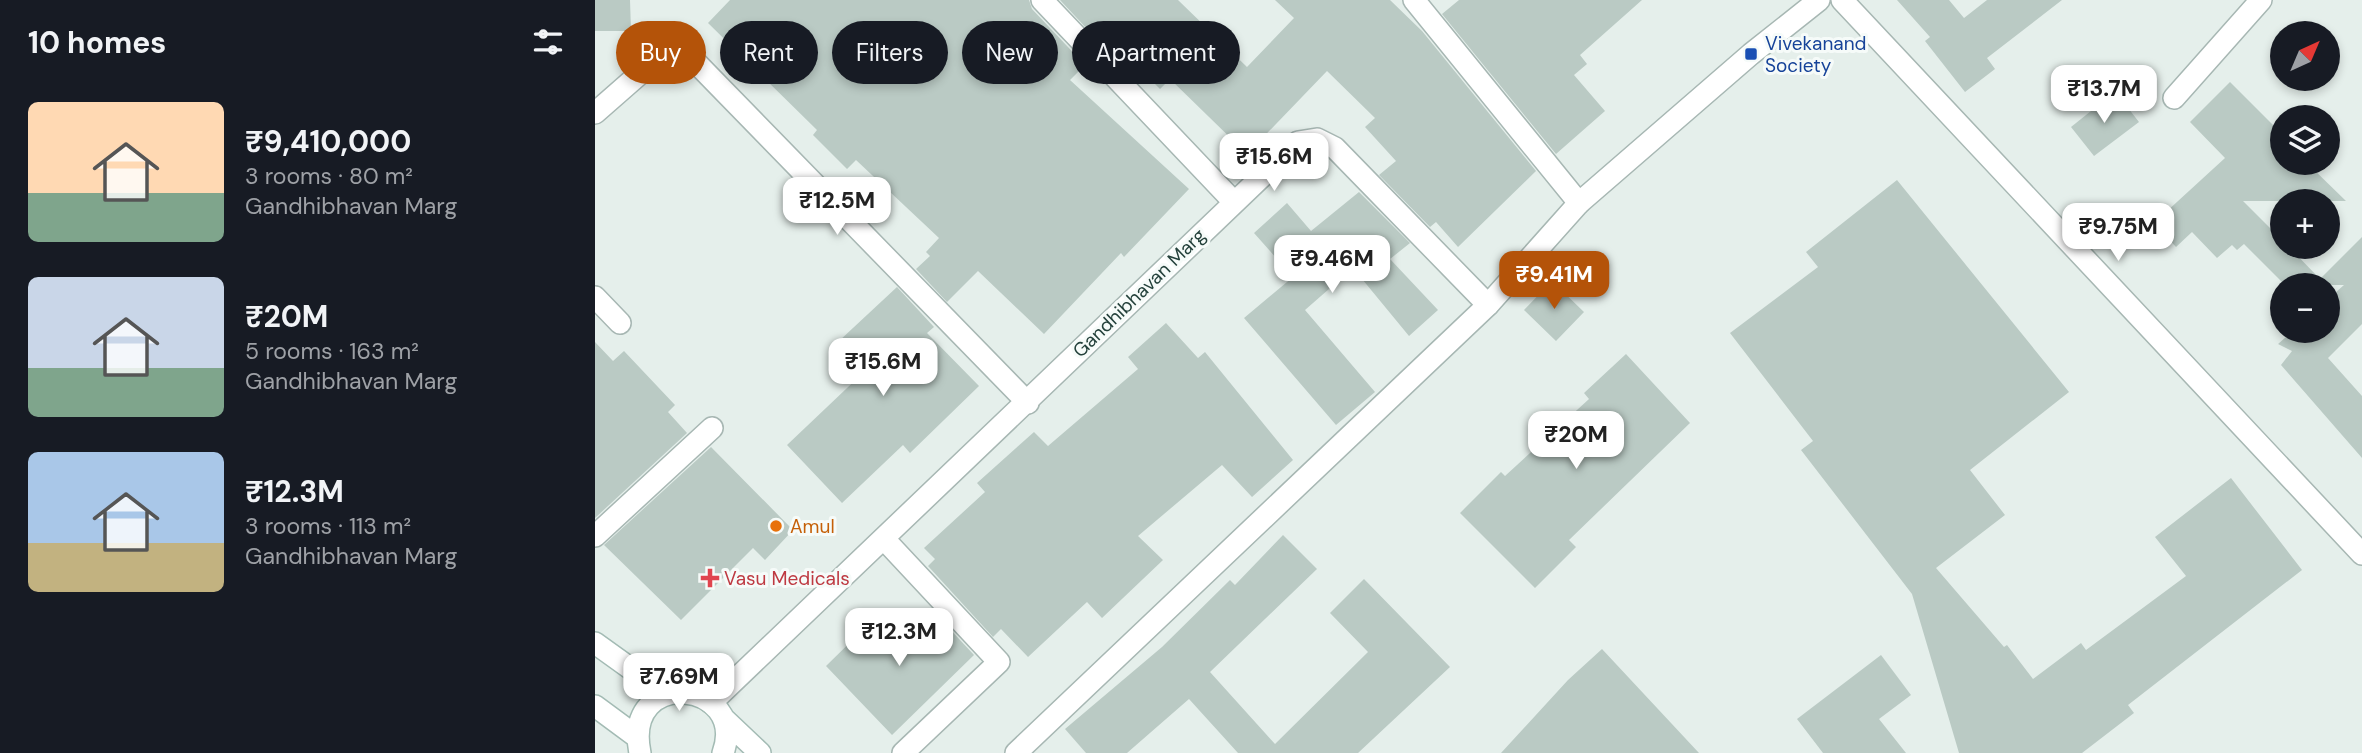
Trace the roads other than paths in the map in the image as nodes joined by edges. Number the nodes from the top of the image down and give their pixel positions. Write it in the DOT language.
graph roads {
  1 [pos="1042,0"];
  2 [pos="1414,0"];
  3 [pos="1818,0"];
  4 [pos="1842,0"];
  5 [pos="2261,0"];
  6 [pos="2174,98"];
  7 [pos="595,113"];
  8 [pos="1233,201"];
  9 [pos="1579,203"];
  10 [pos="595,297"];
  11 [pos="1488,305"];
  12 [pos="619,323"];
  13 [pos="1028,403"];
  14 [pos="712,428"];
  15 [pos="595,536"];
  16 [pos="884,539"];
  17 [pos="2362,554"];
  18 [pos="595,643"];
  19 [pos="666,694"];
  20 [pos="595,706"];
  21 [pos="717,710"];
  22 [pos="638,745"];
  23 [pos="723,753"];
  24 [pos="760,753"];
  25 [pos="903,753"];
  26 [pos="1016,753"];
  1 -- 8 [label="street"];
  2 -- 9 [label="street"];
  3 -- 9 [label="street"];
  4 -- 17 [label="street"];
  5 -- 6 [label="street"];
  7 -- 13 [label="street"];
  8 -- 11 [label="street, Gandhibhavan Marg"];
  8 -- 13 [label="street, Gandhibhavan Marg"];
  9 -- 11 [label="street"];
  10 -- 12 [label="street"];
  11 -- 26 [label="street"];
  13 -- 16 [label="street, Gandhibhavan Marg"];
  14 -- 15 [label="street"];
  16 -- 21 [label="street, Gandhibhavan Marg"];
  16 -- 25 [label="street"];
  18 -- 19 [label="street"];
  19 -- 21 [label="street"];
  19 -- 22 [label="street"];
  20 -- 22 [label="street"];
  21 -- 23 [label="street"];
  21 -- 24 [label="street"];
}
